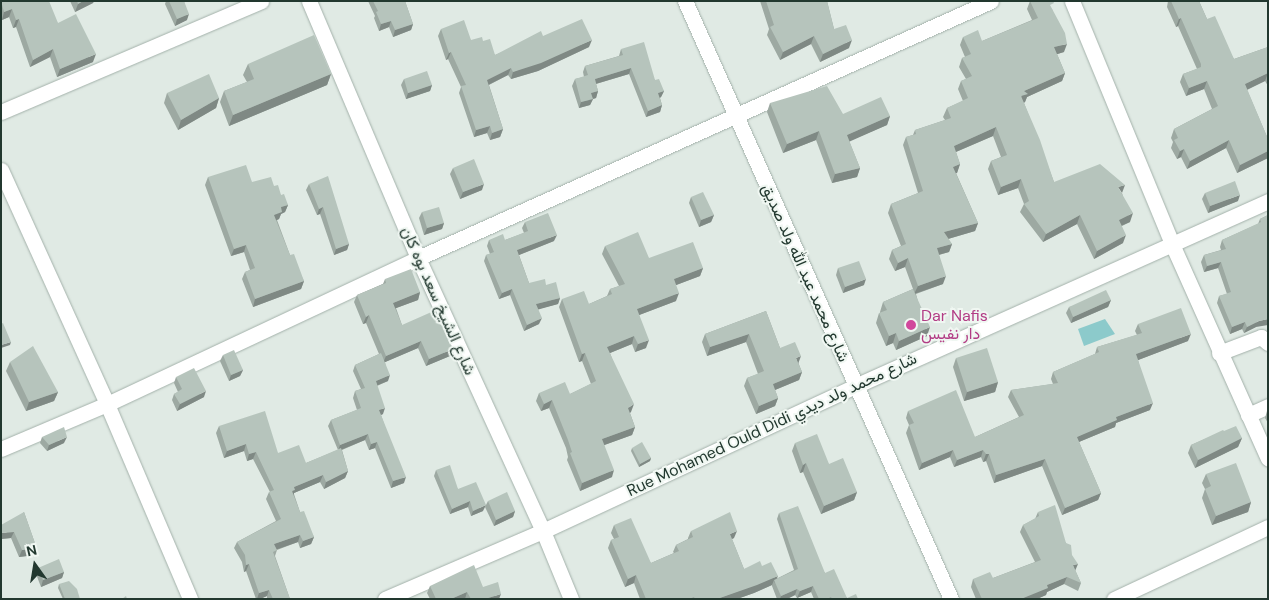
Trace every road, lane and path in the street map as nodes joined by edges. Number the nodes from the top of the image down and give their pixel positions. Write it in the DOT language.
graph roads {
  1 [pos="261,1"];
  2 [pos="309,1"];
  3 [pos="685,1"];
  4 [pos="990,1"];
  5 [pos="1072,1"];
  6 [pos="1,112"];
  7 [pos="734,115"];
  8 [pos="1,170"];
  9 [pos="1268,201"];
  10 [pos="1172,244"];
  11 [pos="418,258"];
  12 [pos="1268,343"];
  13 [pos="1220,353"];
  14 [pos="855,386"];
  15 [pos="107,404"];
  16 [pos="1268,406"];
  17 [pos="1248,415"];
  18 [pos="1,449"];
  19 [pos="1268,459"];
  20 [pos="1268,527"];
  21 [pos="543,531"];
  22 [pos="1139,594"];
  23 [pos="190,599"];
  24 [pos="385,599"];
  25 [pos="571,599"];
  26 [pos="950,599"];
  27 [pos="1114,599"];
  1 -- 6 [label="street"];
  2 -- 11 [label="street, شارع الشيخ سعد بوه كان"];
  3 -- 7 [label="street, شارع محمد عبد الله ولد صديق"];
  4 -- 7 [label="street"];
  5 -- 10 [label="street"];
  7 -- 11 [label="street"];
  7 -- 14 [label="street, شارع محمد عبد الله ولد صديق"];
  8 -- 15 [label="street"];
  9 -- 10 [label="street, Rue Mohamed Ould Didi شارع محمد ولد ديدي"];
  10 -- 13 [label="street"];
  10 -- 14 [label="street, Rue Mohamed Ould Didi شارع محمد ولد ديدي"];
  11 -- 15 [label="street"];
  11 -- 21 [label="street, شارع الشيخ سعد بوه كان"];
  12 -- 13 [label="street"];
  13 -- 17 [label="street"];
  14 -- 21 [label="street, Rue Mohamed Ould Didi شارع محمد ولد ديدي"];
  14 -- 26 [label="street, شارع محمد عبد الله ولد صديق"];
  15 -- 18 [label="street"];
  15 -- 23 [label="street"];
  16 -- 17 [label="street"];
  17 -- 19 [label="street"];
  20 -- 22 [label="street"];
  21 -- 24 [label="street, Rue Mohamed Ould Didi شارع محمد ولد ديدي"];
  21 -- 25 [label="street, شارع الشيخ سعد بوه كان"];
  22 -- 27 [label="street"];
}
